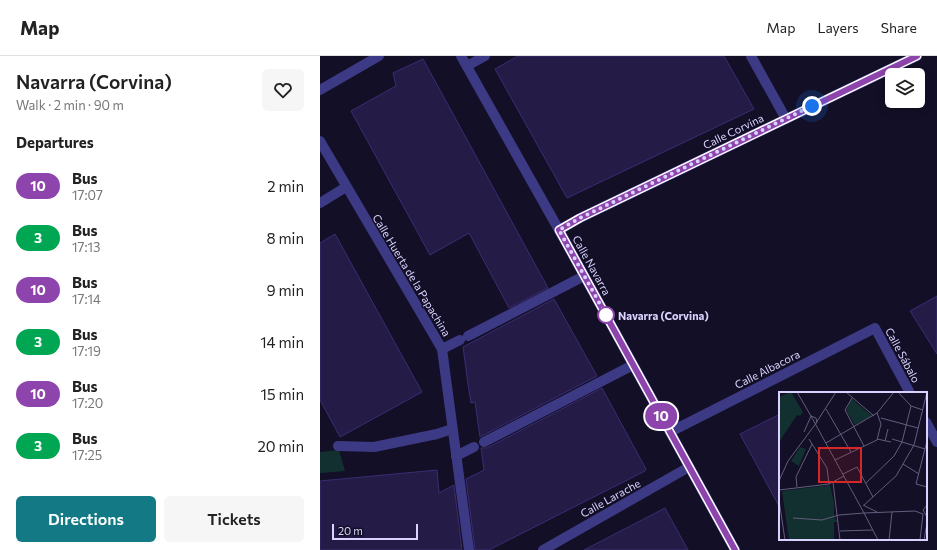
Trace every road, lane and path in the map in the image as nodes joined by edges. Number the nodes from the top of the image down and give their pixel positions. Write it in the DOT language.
graph roads {
  1 [pos="379,56"];
  2 [pos="461,56"];
  3 [pos="485,56"];
  4 [pos="751,56"];
  5 [pos="917,56"];
  6 [pos="467,66"];
  7 [pos="320,90"];
  8 [pos="786,119"];
  9 [pos="320,141"];
  10 [pos="346,187"];
  11 [pos="320,203"];
  12 [pos="559,230"];
  13 [pos="584,276"];
  14 [pos="875,328"];
  15 [pos="442,349"];
  16 [pos="633,365"];
  17 [pos="909,392"];
  18 [pos="927,424"];
  19 [pos="452,429"];
  20 [pos="670,432"];
  21 [pos="937,442"];
  22 [pos="338,446"];
  23 [pos="456,456"];
  24 [pos="689,467"];
  25 [pos="469,550"];
  26 [pos="543,550"];
  27 [pos="735,550"];
  1 -- 7 [label="street"];
  2 -- 6 [label="street, Calle Navarra"];
  3 -- 6 [label="street"];
  4 -- 8 [label="street"];
  5 -- 8 [label="street, Calle Corvina"];
  6 -- 12 [label="street, Calle Navarra"];
  8 -- 12 [label="street, Calle Corvina"];
  9 -- 10 [label="street, Calle Huerta de la Papachina"];
  10 -- 11 [label="street"];
  10 -- 15 [label="street, Calle Huerta de la Papachina"];
  12 -- 13 [label="street, Calle Navarra"];
  13 -- 15 [label="street"];
  13 -- 16 [label="street, Calle Navarra"];
  14 -- 17 [label="street, Calle Sábalo"];
  14 -- 20 [label="street, Calle Albacora"];
  15 -- 19 [label="street, Calle Huerta de la Papachina"];
  16 -- 20 [label="street, Calle Navarra"];
  16 -- 23 [label="street"];
  18 -- 21 [label="street"];
  19 -- 22 [label="street"];
  19 -- 23 [label="street, Calle Huerta de la Papachina"];
  20 -- 24 [label="street, Calle Navarra"];
  23 -- 25 [label="street, Calle Huerta de la Papachina"];
  24 -- 26 [label="street, Calle Larache"];
  24 -- 27 [label="street, Calle Navarra"];
}
